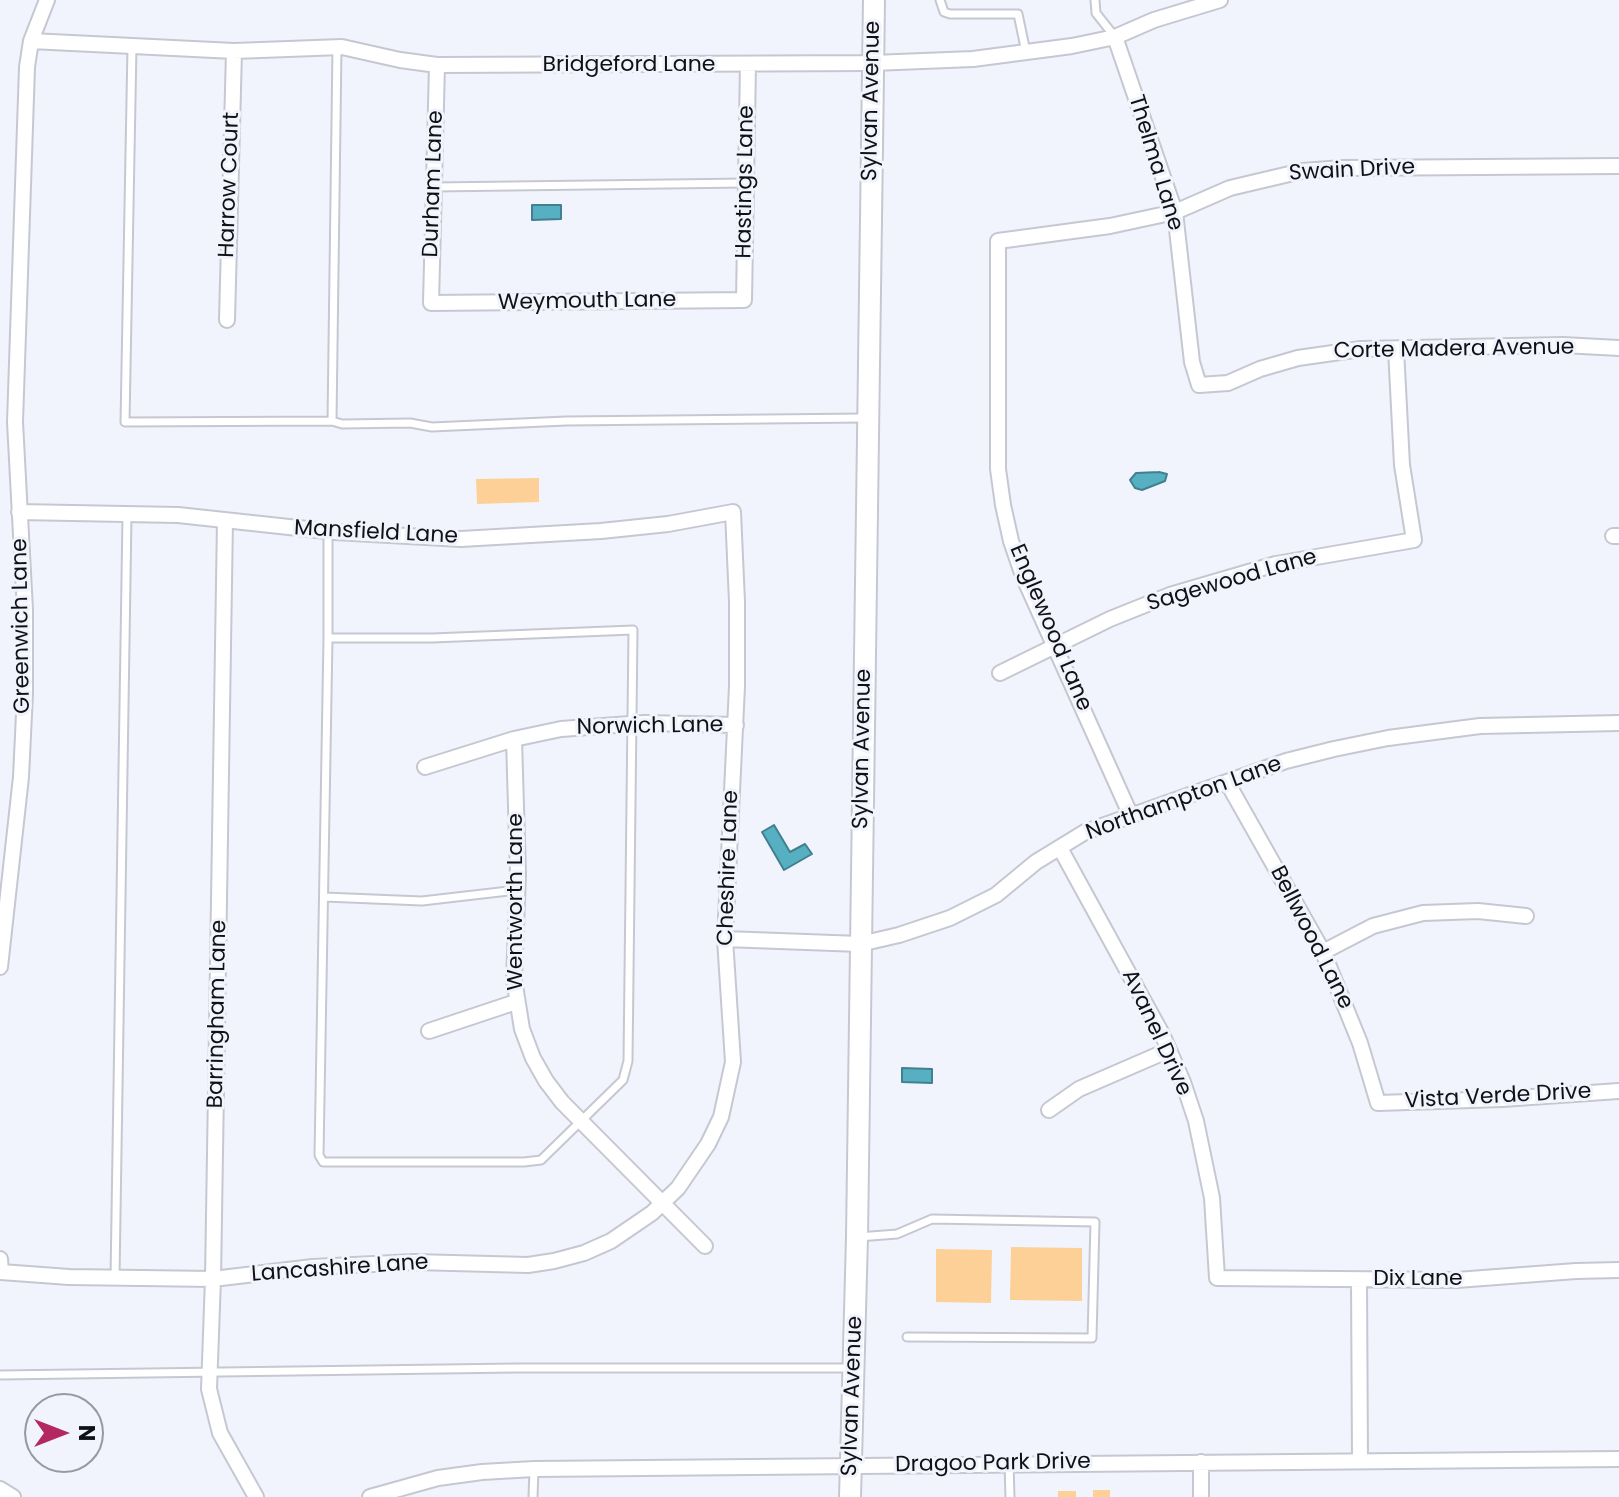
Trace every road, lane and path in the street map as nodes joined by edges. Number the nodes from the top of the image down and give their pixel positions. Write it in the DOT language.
graph roads {
  1 [pos="47,0"];
  2 [pos="874,0"];
  3 [pos="940,0"];
  4 [pos="1095,0"];
  5 [pos="1220,0"];
  6 [pos="1115,37"];
  7 [pos="31,41"];
  8 [pos="132,46"];
  9 [pos="337,47"];
  10 [pos="234,51"];
  11 [pos="1027,54"];
  12 [pos="873,63"];
  13 [pos="748,64"];
  14 [pos="437,65"];
  15 [pos="1619,166"];
  16 [pos="746,183"];
  17 [pos="434,187"];
  18 [pos="1175,212"];
  19 [pos="998,241"];
  20 [pos="744,300"];
  21 [pos="431,303"];
  22 [pos="227,320"];
  23 [pos="1619,348"];
  24 [pos="1396,349"];
  25 [pos="1199,385"];
  26 [pos="868,418"];
  27 [pos="332,421"];
  28 [pos="8,422"];
  29 [pos="19,512"];
  30 [pos="733,512"];
  31 [pos="127,513"];
  32 [pos="225,520"];
  33 [pos="328,531"];
  34 [pos="328,638"];
  35 [pos="1056,644"];
  36 [pos="1000,673"];
  37 [pos="634,723"];
  38 [pos="1619,723"];
  39 [pos="736,725"];
  40 [pos="514,739"];
  41 [pos="425,767"];
  42 [pos="1227,782"];
  43 [pos="1131,816"];
  44 [pos="1060,848"];
  45 [pos="517,890"];
  46 [pos="324,897"];
  47 [pos="1526,916"];
  48 [pos="725,939"];
  49 [pos="860,944"];
  50 [pos="1323,952"];
  51 [pos="0,967"];
  52 [pos="516,1002"];
  53 [pos="429,1031"];
  54 [pos="1169,1050"];
  55 [pos="1619,1091"];
  56 [pos="1378,1103"];
  57 [pos="1049,1110"];
  58 [pos="582,1122"];
  59 [pos="663,1203"];
  60 [pos="857,1237"];
  61 [pos="705,1246"];
  62 [pos="0,1259"];
  63 [pos="1619,1270"];
  64 [pos="1,1272"];
  65 [pos="115,1278"];
  66 [pos="1217,1278"];
  67 [pos="213,1279"];
  68 [pos="1359,1280"];
  69 [pos="907,1337"];
  70 [pos="853,1368"];
  71 [pos="209,1373"];
  72 [pos="0,1375"];
  73 [pos="1619,1459"];
  74 [pos="1360,1461"];
  75 [pos="1201,1462"];
  76 [pos="1009,1464"];
  77 [pos="850,1466"];
  78 [pos="534,1469"];
  79 [pos="0,1489"];
  80 [pos="13,1497"];
  81 [pos="256,1497"];
  82 [pos="370,1497"];
  83 [pos="533,1497"];
  84 [pos="850,1497"];
  85 [pos="1010,1497"];
  86 [pos="1201,1497"];
  1 -- 7 [label="street, Greenwich Lane"];
  2 -- 12 [label="main road, Sylvan Avenue"];
  3 -- 11 [label="lane"];
  4 -- 6 [label="lane"];
  5 -- 6 [label="street, Bridgeford Lane"];
  6 -- 11 [label="street, Bridgeford Lane"];
  6 -- 18 [label="street, Thelma Lane"];
  7 -- 8 [label="street, Bridgeford Lane"];
  7 -- 28 [label="street, Greenwich Lane"];
  8 -- 10 [label="street, Bridgeford Lane"];
  8 -- 27 [label="lane"];
  9 -- 10 [label="street, Bridgeford Lane"];
  9 -- 14 [label="street, Bridgeford Lane"];
  9 -- 27 [label="lane"];
  10 -- 22 [label="street, Harrow Court"];
  11 -- 12 [label="street, Bridgeford Lane"];
  12 -- 13 [label="street, Bridgeford Lane"];
  12 -- 26 [label="main road, Sylvan Avenue"];
  13 -- 14 [label="street, Bridgeford Lane"];
  13 -- 16 [label="street, Hastings Lane"];
  14 -- 17 [label="street, Durham Lane"];
  15 -- 18 [label="street, Swain Drive"];
  16 -- 17 [label="lane"];
  16 -- 20 [label="street, Hastings Lane"];
  17 -- 21 [label="street, Durham Lane"];
  18 -- 19 [label="street, Swain Drive"];
  18 -- 25 [label="street, Thelma Lane"];
  19 -- 35 [label="street, Englewood Lane"];
  20 -- 21 [label="street, Weymouth Lane"];
  23 -- 24 [label="street, Corte Madera Avenue"];
  24 -- 25 [label="street, Corte Madera Avenue"];
  24 -- 35 [label="street, Sagewood Lane"];
  26 -- 27 [label="lane"];
  26 -- 49 [label="main road, Sylvan Avenue"];
  28 -- 29 [label="street, Greenwich Lane"];
  29 -- 31 [label="street, Mansfield Lane"];
  29 -- 51 [label="street, Greenwich Lane"];
  30 -- 33 [label="street, Mansfield Lane"];
  30 -- 39 [label="street, Cheshire Lane"];
  31 -- 32 [label="street, Mansfield Lane"];
  31 -- 65 [label="lane"];
  32 -- 33 [label="street, Mansfield Lane"];
  32 -- 67 [label="street, Barringham Lane"];
  33 -- 34 [label="lane"];
  34 -- 37 [label="lane"];
  34 -- 46 [label="lane"];
  35 -- 36 [label="street, Sagewood Lane"];
  35 -- 43 [label="street, Englewood Lane"];
  37 -- 39 [label="street, Norwich Lane"];
  37 -- 40 [label="street, Norwich Lane"];
  37 -- 58 [label="lane"];
  38 -- 42 [label="street, Northampton Lane"];
  39 -- 48 [label="street, Cheshire Lane"];
  40 -- 41 [label="street, Norwich Lane"];
  40 -- 45 [label="street, Wentworth Lane"];
  42 -- 43 [label="street, Northampton Lane"];
  42 -- 50 [label="street, Bellwood Lane"];
  43 -- 44 [label="street, Northampton Lane"];
  44 -- 49 [label="street, Northampton Lane"];
  44 -- 54 [label="street, Avanel Drive"];
  45 -- 46 [label="lane"];
  45 -- 52 [label="street, Wentworth Lane"];
  46 -- 58 [label="lane"];
  47 -- 50 [label="street"];
  48 -- 49 [label="street, Northampton Lane"];
  48 -- 59 [label="street, Cheshire Lane"];
  49 -- 60 [label="main road, Sylvan Avenue"];
  50 -- 56 [label="street, Bellwood Lane"];
  52 -- 53 [label="street"];
  52 -- 58 [label="street, Wentworth Lane"];
  54 -- 57 [label="street"];
  54 -- 66 [label="street, Avanel Drive"];
  55 -- 56 [label="street, Vista Verde Drive"];
  58 -- 59 [label="street, Wentworth Lane"];
  59 -- 61 [label="street, Wentworth Lane"];
  59 -- 67 [label="street, Lancashire Lane"];
  60 -- 69 [label="lane"];
  60 -- 70 [label="main road, Sylvan Avenue"];
  62 -- 64 [label="street"];
  63 -- 68 [label="street, Dix Lane"];
  64 -- 65 [label="street, Lancashire Lane"];
  65 -- 67 [label="street, Lancashire Lane"];
  66 -- 68 [label="street, Dix Lane"];
  67 -- 71 [label="street, Barringham Lane"];
  68 -- 74 [label="street"];
  70 -- 71 [label="lane"];
  70 -- 77 [label="main road, Sylvan Avenue"];
  71 -- 72 [label="lane"];
  71 -- 81 [label="street, Barringham Lane"];
  73 -- 74 [label="street, Dragoo Park Drive"];
  74 -- 75 [label="street, Dragoo Park Drive"];
  75 -- 76 [label="street, Dragoo Park Drive"];
  75 -- 86 [label="street"];
  76 -- 77 [label="street, Dragoo Park Drive"];
  76 -- 85 [label="lane"];
  77 -- 78 [label="street, Dragoo Park Drive"];
  77 -- 84 [label="main road, Sylvan Avenue"];
  78 -- 82 [label="street, Dragoo Park Drive"];
  78 -- 83 [label="lane"];
  79 -- 80 [label="street"];
}
